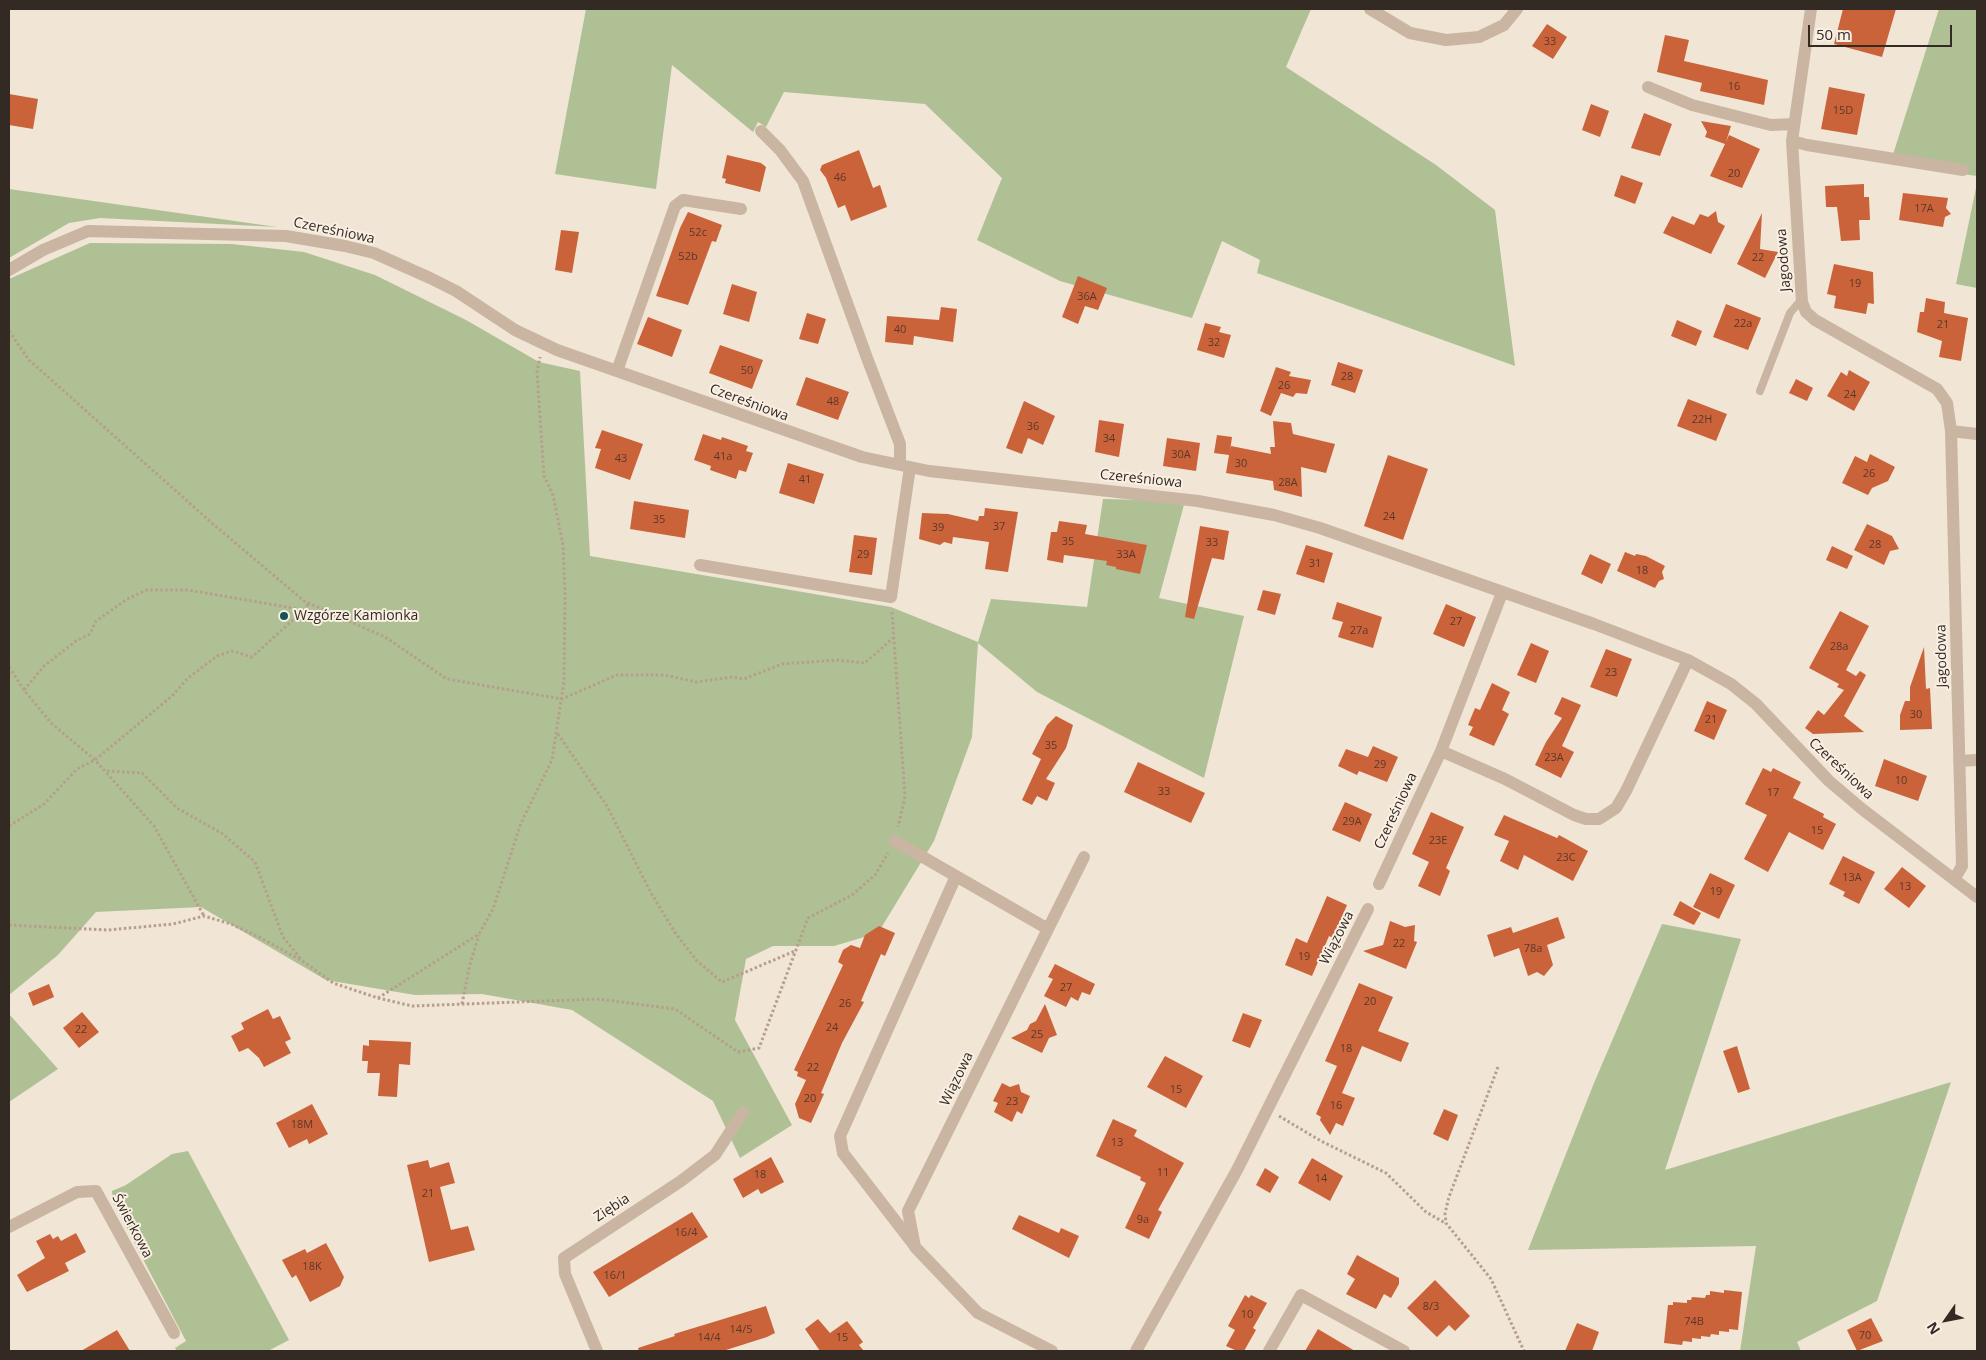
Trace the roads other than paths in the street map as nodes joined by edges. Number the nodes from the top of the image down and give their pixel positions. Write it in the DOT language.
graph roads {
  1 [pos="1370,9"];
  2 [pos="1517,9"];
  3 [pos="1811,9"];
  4 [pos="1648,87"];
  5 [pos="1794,124"];
  6 [pos="761,131"];
  7 [pos="1792,141"];
  8 [pos="1963,170"];
  9 [pos="741,209"];
  10 [pos="9,270"];
  11 [pos="1802,300"];
  12 [pos="617,371"];
  13 [pos="1760,392"];
  14 [pos="1951,431"];
  15 [pos="1977,434"];
  16 [pos="905,466"];
  17 [pos="700,565"];
  18 [pos="1502,593"];
  19 [pos="1688,660"];
  20 [pos="1441,751"];
  21 [pos="1959,760"];
  22 [pos="1977,760"];
  23 [pos="895,841"];
  24 [pos="1084,857"];
  25 [pos="956,876"];
  26 [pos="1955,878"];
  27 [pos="1379,884"];
  28 [pos="1977,897"];
  29 [pos="1368,909"];
  30 [pos="1048,929"];
  31 [pos="743,1112"];
  32 [pos="9,1227"];
  33 [pos="915,1248"];
  34 [pos="174,1333"];
  35 [pos="597,1351"];
  36 [pos="1052,1351"];
  37 [pos="1136,1351"];
  38 [pos="1269,1351"];
  39 [pos="1404,1351"];
  1 -- 2 [label="street"];
  3 -- 5 [label="street, Jagodowa"];
  4 -- 5 [label="street"];
  5 -- 7 [label="street, Jagodowa"];
  6 -- 16 [label="street"];
  7 -- 8 [label="street"];
  7 -- 11 [label="street, Jagodowa"];
  9 -- 12 [label="street"];
  10 -- 12 [label="street, Czereśniowa"];
  11 -- 13 [label="lane"];
  11 -- 14 [label="street, Jagodowa"];
  12 -- 16 [label="street, Czereśniowa"];
  14 -- 15 [label="street"];
  14 -- 21 [label="street, Jagodowa"];
  16 -- 17 [label="street"];
  16 -- 18 [label="street, Czereśniowa"];
  18 -- 19 [label="street, Czereśniowa"];
  18 -- 20 [label="street, Czereśniowa"];
  19 -- 20 [label="street"];
  19 -- 26 [label="street, Czereśniowa"];
  20 -- 27 [label="street, Czereśniowa"];
  21 -- 22 [label="street"];
  21 -- 26 [label="street, Jagodowa"];
  23 -- 25 [label="street"];
  24 -- 30 [label="street, Wiązowa"];
  25 -- 30 [label="street"];
  25 -- 33 [label="street"];
  26 -- 28 [label="street, Czereśniowa"];
  29 -- 37 [label="street, Wiązowa"];
  30 -- 33 [label="street, Wiązowa"];
  31 -- 35 [label="street, Ziębia"];
  32 -- 34 [label="street, Świerkowa"];
  33 -- 36 [label="street"];
  38 -- 39 [label="street"];
}
